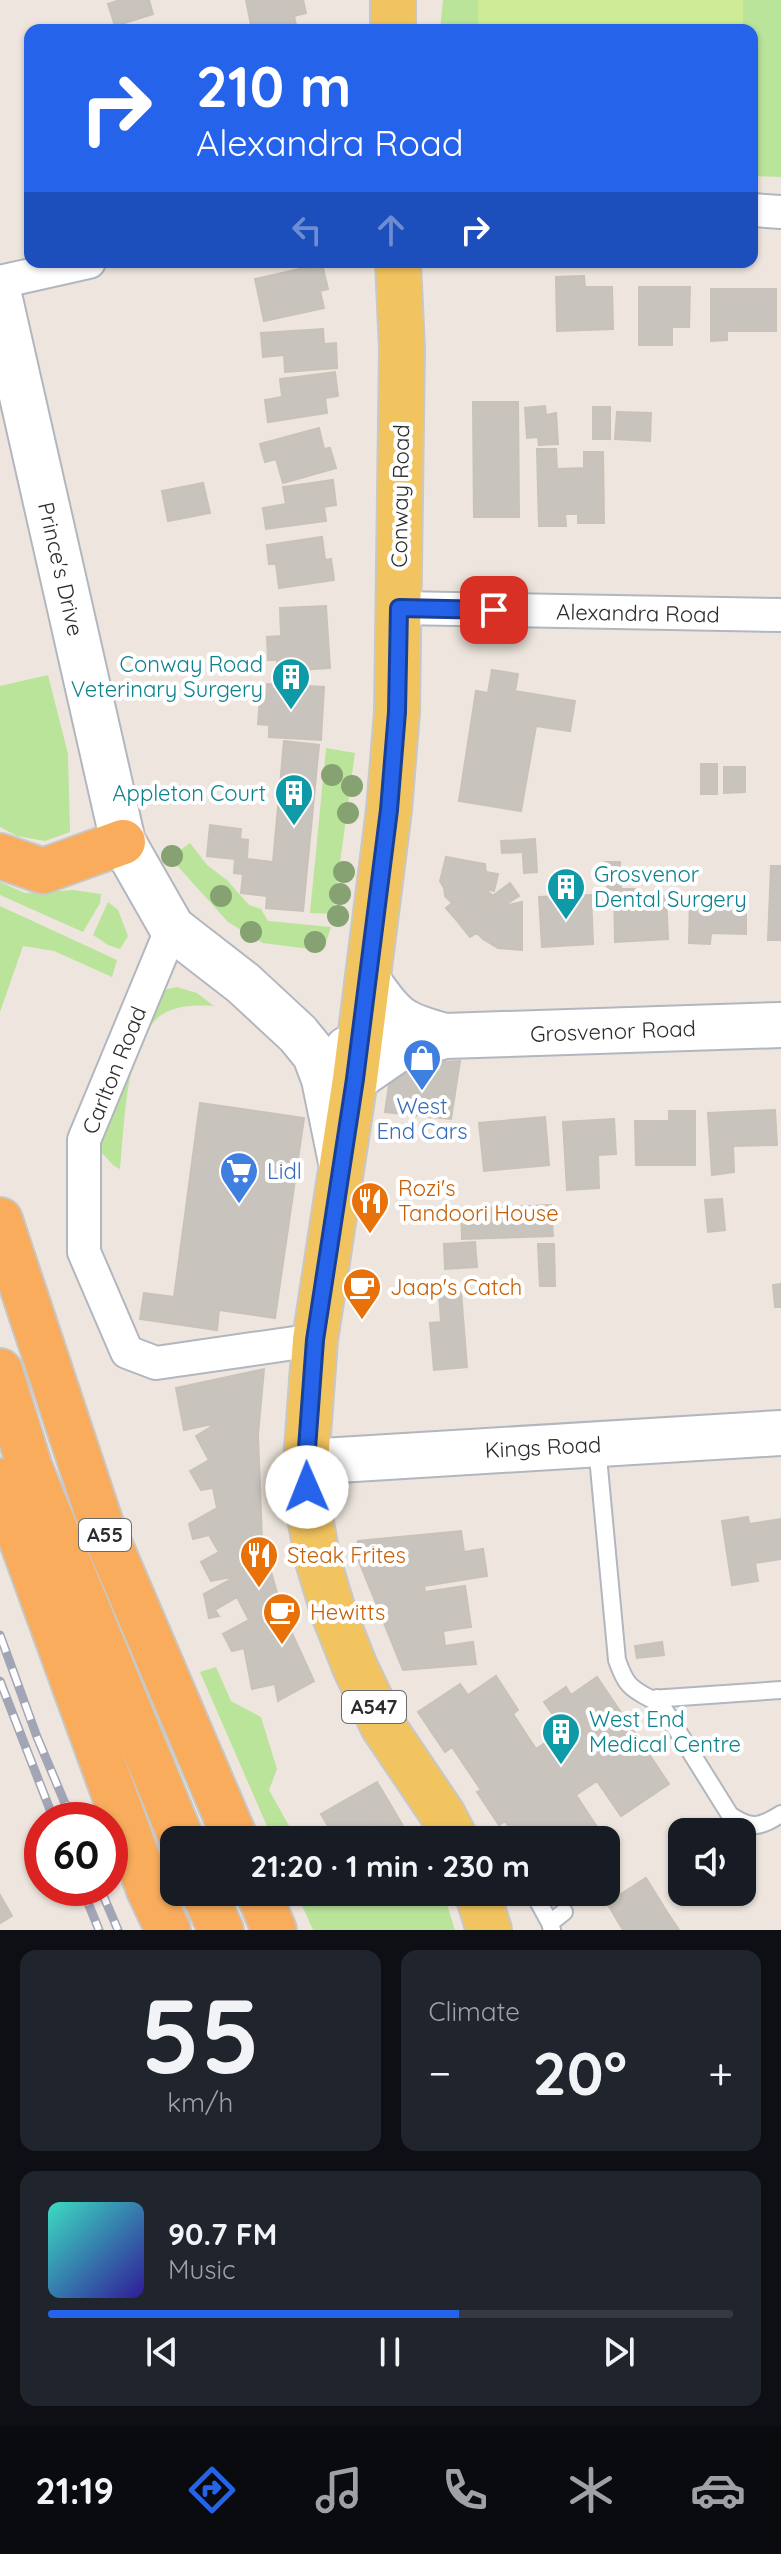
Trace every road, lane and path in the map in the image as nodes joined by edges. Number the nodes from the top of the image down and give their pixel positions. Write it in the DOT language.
graph roads {
  1 [pos="393,0"];
  2 [pos="393,24"];
  3 [pos="758,210"];
  4 [pos="781,212"];
  5 [pos="62,268"];
  6 [pos="398,268"];
  7 [pos="0,282"];
  8 [pos="0,299"];
  9 [pos="399,608"];
  10 [pos="781,615"];
  11 [pos="123,842"];
  12 [pos="0,856"];
  13 [pos="172,928"];
  14 [pos="368,981"];
  15 [pos="243,983"];
  16 [pos="781,1025"];
  17 [pos="445,1036"];
  18 [pos="355,1079"];
  19 [pos="342,1164"];
  20 [pos="0,1220"];
  21 [pos="315,1340"];
  22 [pos="0,1371"];
  23 [pos="781,1433"];
  24 [pos="597,1444"];
  25 [pos="306,1462"];
  26 [pos="0,1481"];
  27 [pos="781,1690"];
  28 [pos="657,1698"];
  29 [pos="781,1814"];
  30 [pos="176,1826"];
  31 [pos="230,1826"];
  32 [pos="449,1826"];
  33 [pos="210,1906"];
  34 [pos="264,1906"];
  35 [pos="481,1906"];
  36 [pos="540,1906"];
  37 [pos="564,1912"];
  38 [pos="551,1926"];
  39 [pos="168,1930"];
  40 [pos="221,1930"];
  41 [pos="274,1930"];
  42 [pos="489,1930"];
  1 -- 2 [label="main road"];
  3 -- 4 [label="street"];
  5 -- 7 [label="street"];
  6 -- 9 [label="main road, Conway Road / A547"];
  8 -- 11 [label="main road, Prince's Drive"];
  9 -- 10 [label="street, Alexandra Road"];
  9 -- 14 [label="main road, Conway Road / A547"];
  11 -- 12 [label="highway"];
  11 -- 13 [label="main road, Prince's Drive"];
  13 -- 15 [label="main road, Prince's Drive"];
  13 -- 21 [label="street, Carlton Road"];
  14 -- 17 [label="main road, Grosvenor Road"];
  14 -- 18 [label="main road, Conway Road / A547"];
  15 -- 18 [label="main road, Prince's Drive"];
  15 -- 19 [label="main road, Prince's Drive"];
  16 -- 17 [label="main road, Grosvenor Road"];
  17 -- 18 [label="main road, Grosvenor Road"];
  18 -- 19 [label="main road, Conway Road / A547"];
  19 -- 21 [label="main road, Conway Road / A547"];
  20 -- 31 [label="highway, A55"];
  21 -- 25 [label="main road, Conway Road / A547"];
  22 -- 30 [label="highway, A55"];
  23 -- 24 [label="main road, Kings Road"];
  24 -- 25 [label="main road, Kings Road"];
  24 -- 28 [label="lane"];
  25 -- 32 [label="main road, Conway Road / A547"];
  26 -- 39 [label="highway"];
  27 -- 28 [label="lane"];
  28 -- 29 [label="lane"];
  33 -- 40 [label="highway"];
  34 -- 41 [label="highway"];
  35 -- 42 [label="main road"];
  36 -- 38 [label="lane"];
  37 -- 38 [label="lane"];
}
